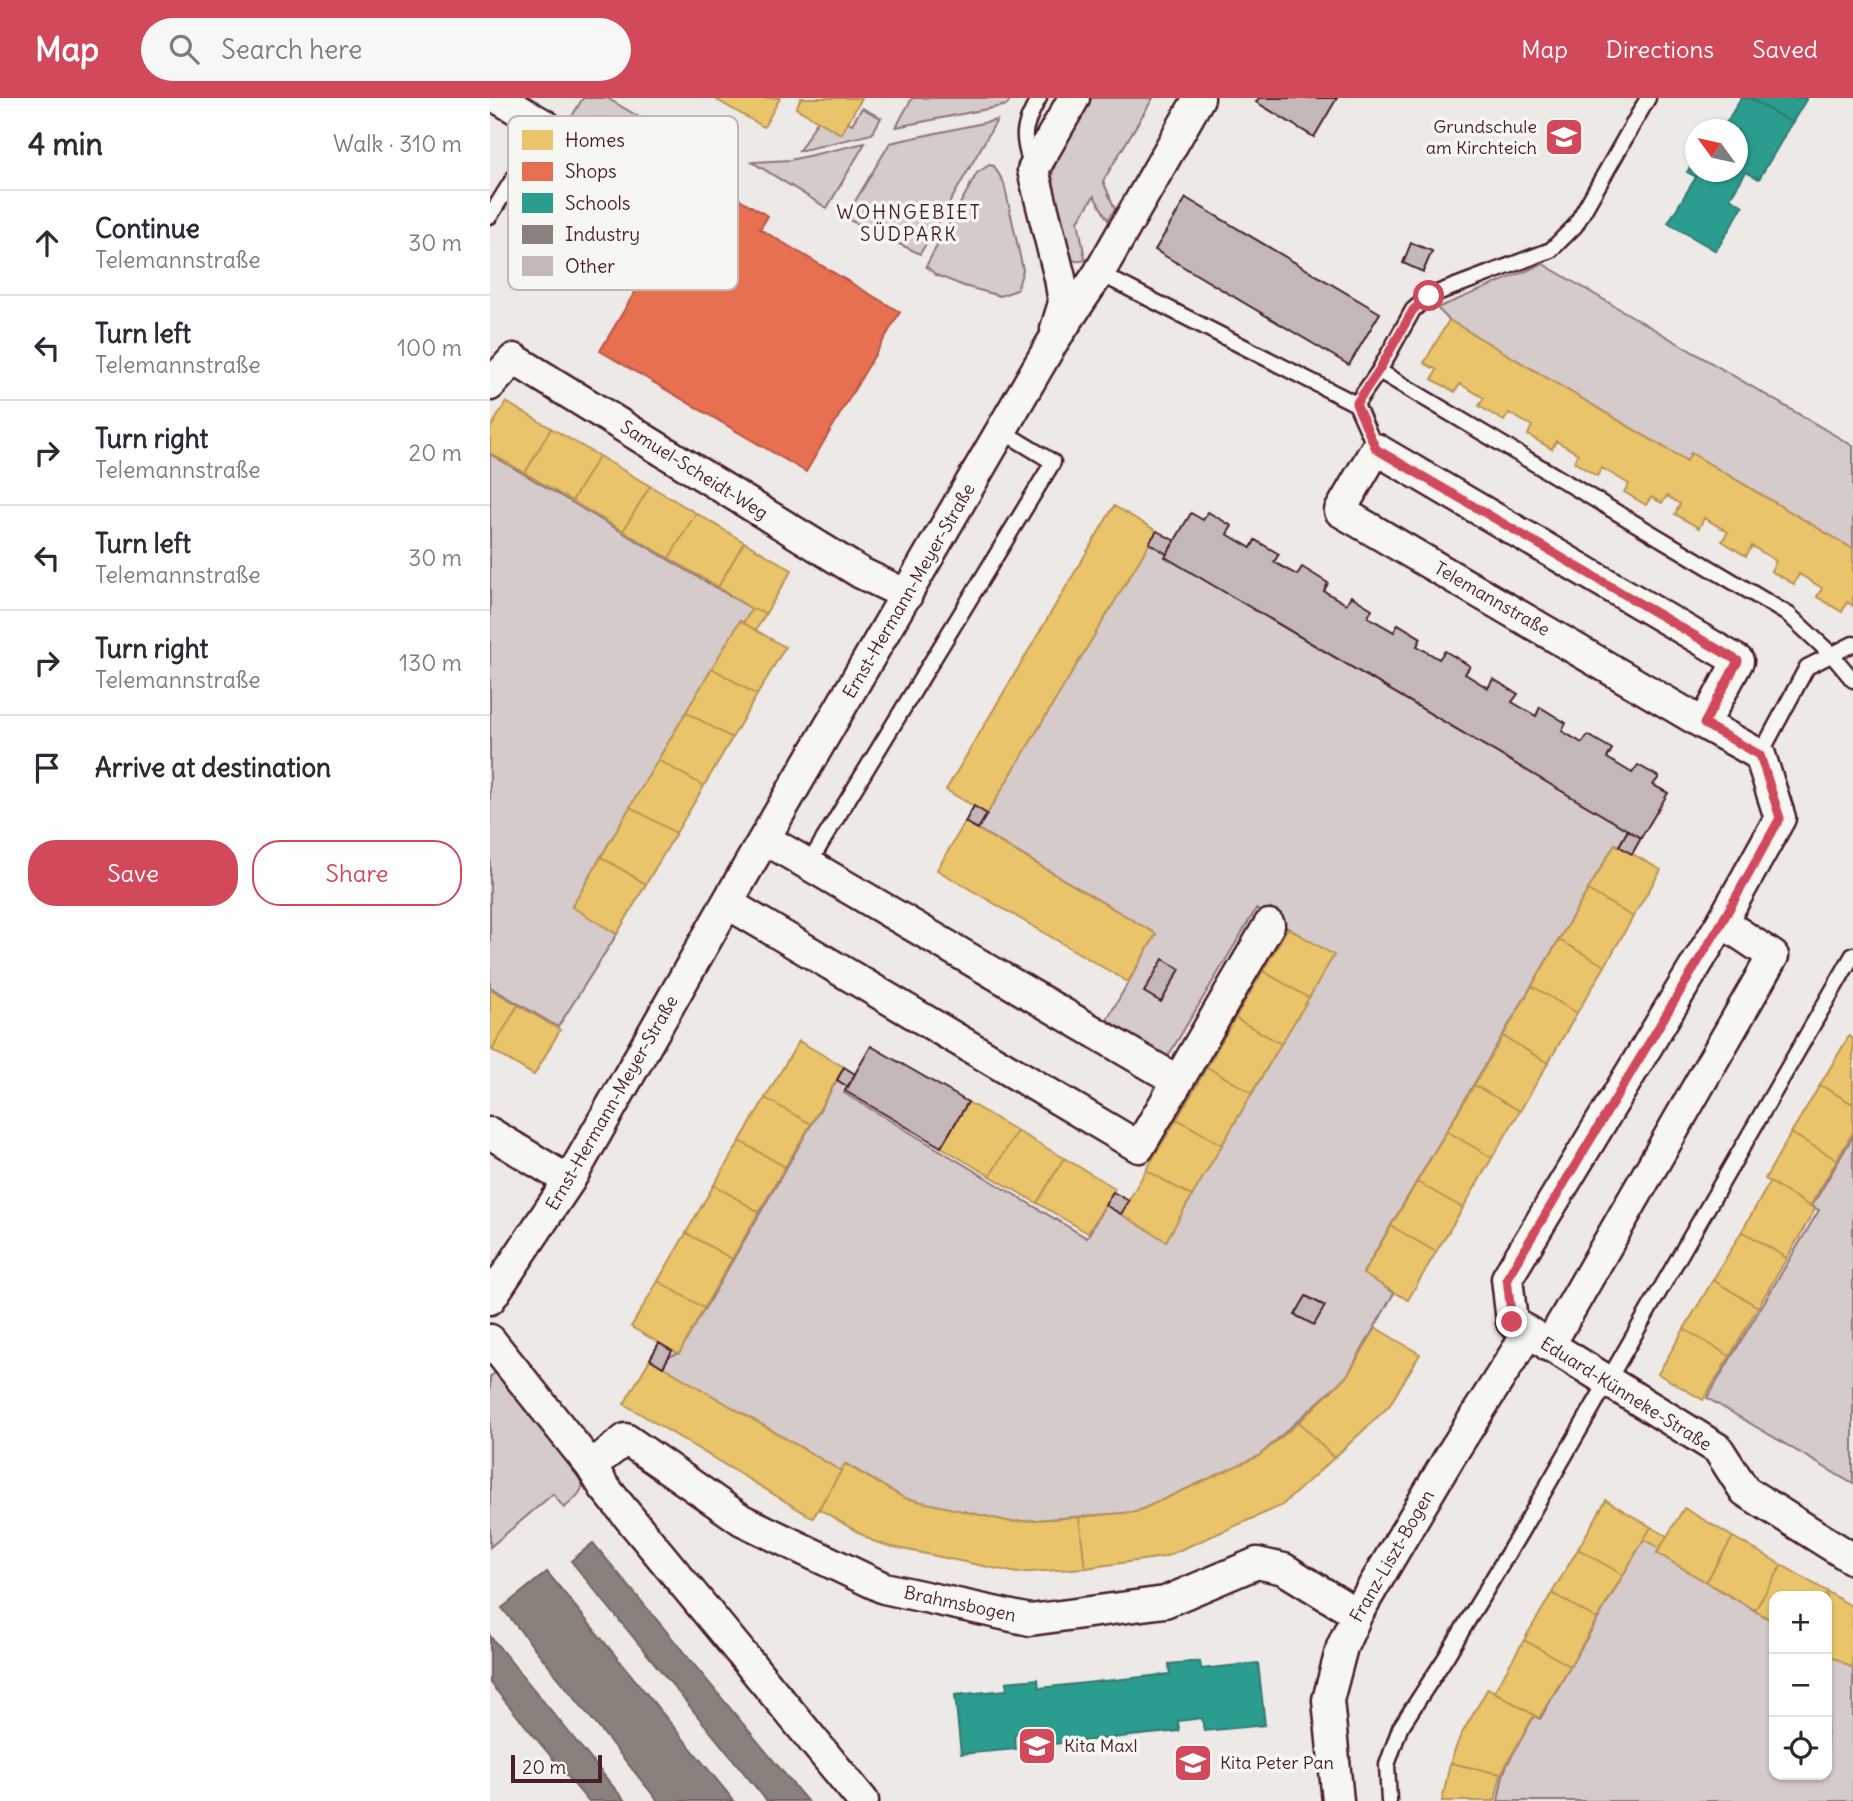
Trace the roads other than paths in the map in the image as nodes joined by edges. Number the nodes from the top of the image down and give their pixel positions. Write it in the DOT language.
graph roads {
  1 [pos="498,98"];
  2 [pos="1039,98"];
  3 [pos="1074,98"];
  4 [pos="1199,98"];
  5 [pos="1648,98"];
  6 [pos="528,116"];
  7 [pos="1033,170"];
  8 [pos="508,187"];
  9 [pos="490,216"];
  10 [pos="1099,274"];
  11 [pos="1052,343"];
  12 [pos="1379,370"];
  13 [pos="490,385"];
  14 [pos="1356,404"];
  15 [pos="1002,431"];
  16 [pos="1376,449"];
  17 [pos="907,595"];
  18 [pos="1853,644"];
  19 [pos="1832,655"];
  20 [pos="1853,680"];
  21 [pos="1704,724"];
  22 [pos="1760,755"];
  23 [pos="765,839"];
  24 [pos="808,864"];
  25 [pos="727,903"];
  26 [pos="1722,922"];
  27 [pos="1269,925"];
  28 [pos="1853,956"];
  29 [pos="1178,1081"];
  30 [pos="490,1133"];
  31 [pos="569,1181"];
  32 [pos="490,1299"];
  33 [pos="1538,1339"];
  34 [pos="490,1340"];
  35 [pos="1607,1381"];
  36 [pos="592,1466"];
  37 [pos="1853,1559"];
  38 [pos="1357,1614"];
  39 [pos="863,1801"];
  40 [pos="1338,1801"];
  41 [pos="1389,1801"];
  1 -- 6 [label="street"];
  2 -- 7 [label="lane"];
  3 -- 7 [label="street"];
  4 -- 10 [label="street, Ernst-Hermann-Meyer-Straße"];
  5 -- 12 [label="lane"];
  7 -- 11 [label="street, Ernst-Hermann-Meyer-Straße"];
  8 -- 9 [label="lane"];
  10 -- 11 [label="street, Ernst-Hermann-Meyer-Straße"];
  10 -- 14 [label="lane"];
  11 -- 15 [label="street, Ernst-Hermann-Meyer-Straße"];
  12 -- 14 [label="lane"];
  12 -- 19 [label="lane"];
  13 -- 17 [label="street, Samuel-Scheidt-Weg"];
  14 -- 16 [label="lane"];
  15 -- 17 [label="street, Ernst-Hermann-Meyer-Straße"];
  15 -- 24 [label="lane"];
  16 -- 21 [label="street"];
  16 -- 21 [label="street, Telemannstraße"];
  17 -- 23 [label="street, Ernst-Hermann-Meyer-Straße"];
  18 -- 19 [label="lane"];
  19 -- 20 [label="lane"];
  19 -- 22 [label="lane"];
  21 -- 22 [label="street, Telemannstraße"];
  22 -- 26 [label="street"];
  23 -- 24 [label="street"];
  23 -- 25 [label="street, Ernst-Hermann-Meyer-Straße"];
  24 -- 29 [label="street"];
  25 -- 29 [label="street"];
  25 -- 31 [label="street, Ernst-Hermann-Meyer-Straße"];
  26 -- 33 [label="street"];
  26 -- 33 [label="street, Franz-Liszt-Bogen"];
  27 -- 29 [label="street"];
  28 -- 35 [label="lane"];
  30 -- 31 [label="street"];
  31 -- 32 [label="street, Ernst-Hermann-Meyer-Straße"];
  33 -- 35 [label="street, Eduard-Künneke-Straße"];
  33 -- 38 [label="street, Franz-Liszt-Bogen"];
  34 -- 36 [label="street"];
  35 -- 37 [label="street, Eduard-Künneke-Straße"];
  35 -- 41 [label="lane"];
  36 -- 38 [label="street, Brahmsbogen"];
  36 -- 39 [label="street"];
  38 -- 40 [label="street, Franz-Liszt-Bogen"];
}
